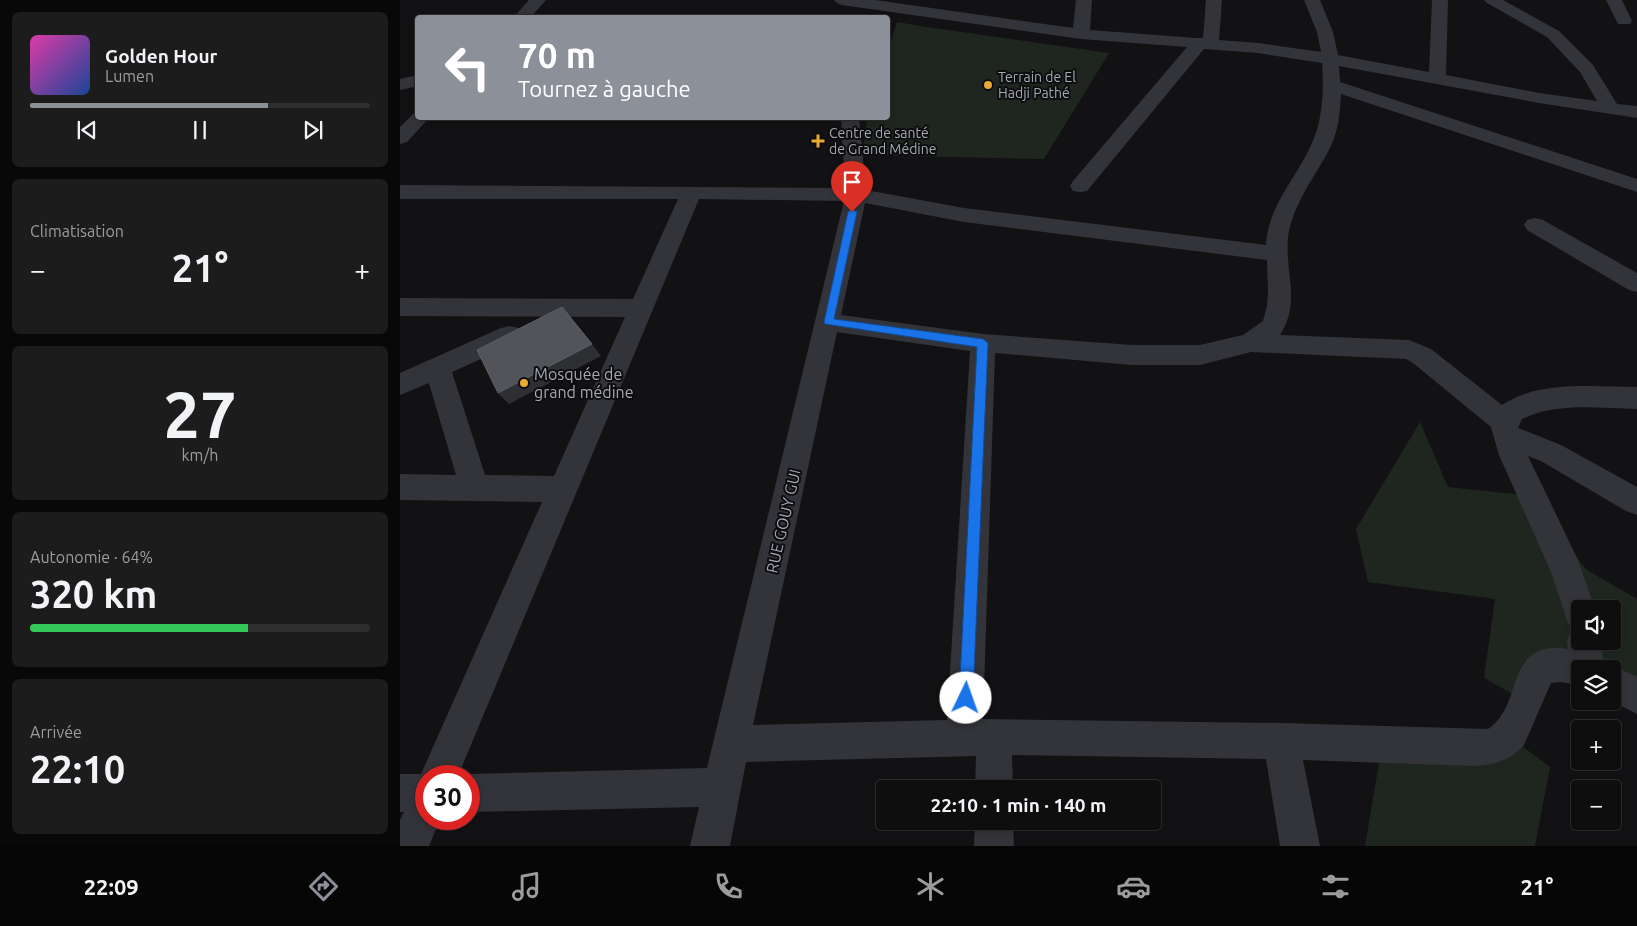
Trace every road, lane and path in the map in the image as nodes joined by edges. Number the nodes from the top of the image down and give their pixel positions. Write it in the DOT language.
graph roads {
  1 [pos="538,0"];
  2 [pos="841,0"];
  3 [pos="1084,0"];
  4 [pos="1214,0"];
  5 [pos="1312,0"];
  6 [pos="1440,0"];
  7 [pos="1492,0"];
  8 [pos="1614,0"];
  9 [pos="524,15"];
  10 [pos="841,15"];
  11 [pos="1624,21"];
  12 [pos="1081,34"];
  13 [pos="1206,42"];
  14 [pos="1330,59"];
  15 [pos="1437,79"];
  16 [pos="415,81"];
  17 [pos="400,86"];
  18 [pos="1333,86"];
  19 [pos="1611,109"];
  20 [pos="1637,112"];
  21 [pos="418,120"];
  22 [pos="850,120"];
  23 [pos="400,138"];
  24 [pos="1080,186"];
  25 [pos="1637,186"];
  26 [pos="400,192"];
  27 [pos="691,193"];
  28 [pos="856,195"];
  29 [pos="1535,225"];
  30 [pos="1278,254"];
  31 [pos="1637,284"];
  32 [pos="400,307"];
  33 [pos="572,308"];
  34 [pos="642,308"];
  35 [pos="829,322"];
  36 [pos="983,343"];
  37 [pos="1251,343"];
  38 [pos="438,368"];
  39 [pos="400,385"];
  40 [pos="1637,398"];
  41 [pos="1505,428"];
  42 [pos="400,487"];
  43 [pos="474,488"];
  44 [pos="562,489"];
  45 [pos="1637,502"];
  46 [pos="1576,600"];
  47 [pos="1571,666"];
  48 [pos="1621,687"];
  49 [pos="1637,696"];
  50 [pos="979,737"];
  51 [pos="1280,741"];
  52 [pos="731,744"];
  53 [pos="444,765"];
  54 [pos="991,780"];
  55 [pos="723,787"];
  56 [pos="400,793"];
  57 [pos="480,793"];
  58 [pos="415,794"];
  59 [pos="416,830"];
  60 [pos="994,830"];
  61 [pos="409,846"];
  62 [pos="710,846"];
  63 [pos="994,846"];
  64 [pos="1300,846"];
  1 -- 9 [label="street"];
  2 -- 10 [label="street"];
  2 -- 12 [label="street"];
  3 -- 12 [label="street"];
  4 -- 13 [label="street"];
  5 -- 14 [label="street"];
  6 -- 15 [label="street"];
  7 -- 19 [label="street"];
  8 -- 11 [label="street"];
  12 -- 13 [label="street"];
  13 -- 14 [label="street"];
  13 -- 24 [label="street"];
  14 -- 15 [label="street"];
  14 -- 18 [label="street"];
  15 -- 19 [label="street"];
  16 -- 17 [label="street"];
  18 -- 25 [label="street"];
  18 -- 30 [label="street"];
  19 -- 20 [label="street"];
  21 -- 23 [label="street"];
  22 -- 28 [label="street, RUE GOUY GUI"];
  26 -- 27 [label="street"];
  27 -- 28 [label="street"];
  27 -- 34 [label="street"];
  28 -- 30 [label="street"];
  28 -- 35 [label="street, RUE GOUY GUI"];
  29 -- 31 [label="street"];
  30 -- 37 [label="street"];
  32 -- 33 [label="street"];
  33 -- 34 [label="street"];
  33 -- 38 [label="street"];
  34 -- 44 [label="street"];
  35 -- 36 [label="street"];
  35 -- 52 [label="street, RUE GOUY GUI"];
  36 -- 37 [label="street"];
  36 -- 50 [label="street"];
  37 -- 41 [label="street"];
  38 -- 39 [label="street"];
  38 -- 43 [label="street"];
  40 -- 41 [label="street"];
  41 -- 45 [label="street"];
  41 -- 46 [label="street"];
  42 -- 43 [label="street"];
  43 -- 44 [label="street"];
  44 -- 53 [label="street"];
  47 -- 51 [label="street"];
  48 -- 49 [label="street"];
  50 -- 51 [label="street"];
  50 -- 52 [label="street"];
  50 -- 54 [label="street"];
  51 -- 64 [label="street"];
  52 -- 55 [label="street, RUE GOUY GUI"];
  55 -- 57 [label="street"];
  55 -- 62 [label="street, RUE GOUY GUI"];
  56 -- 58 [label="street"];
  59 -- 61 [label="street"];
  60 -- 63 [label="street"];
}
